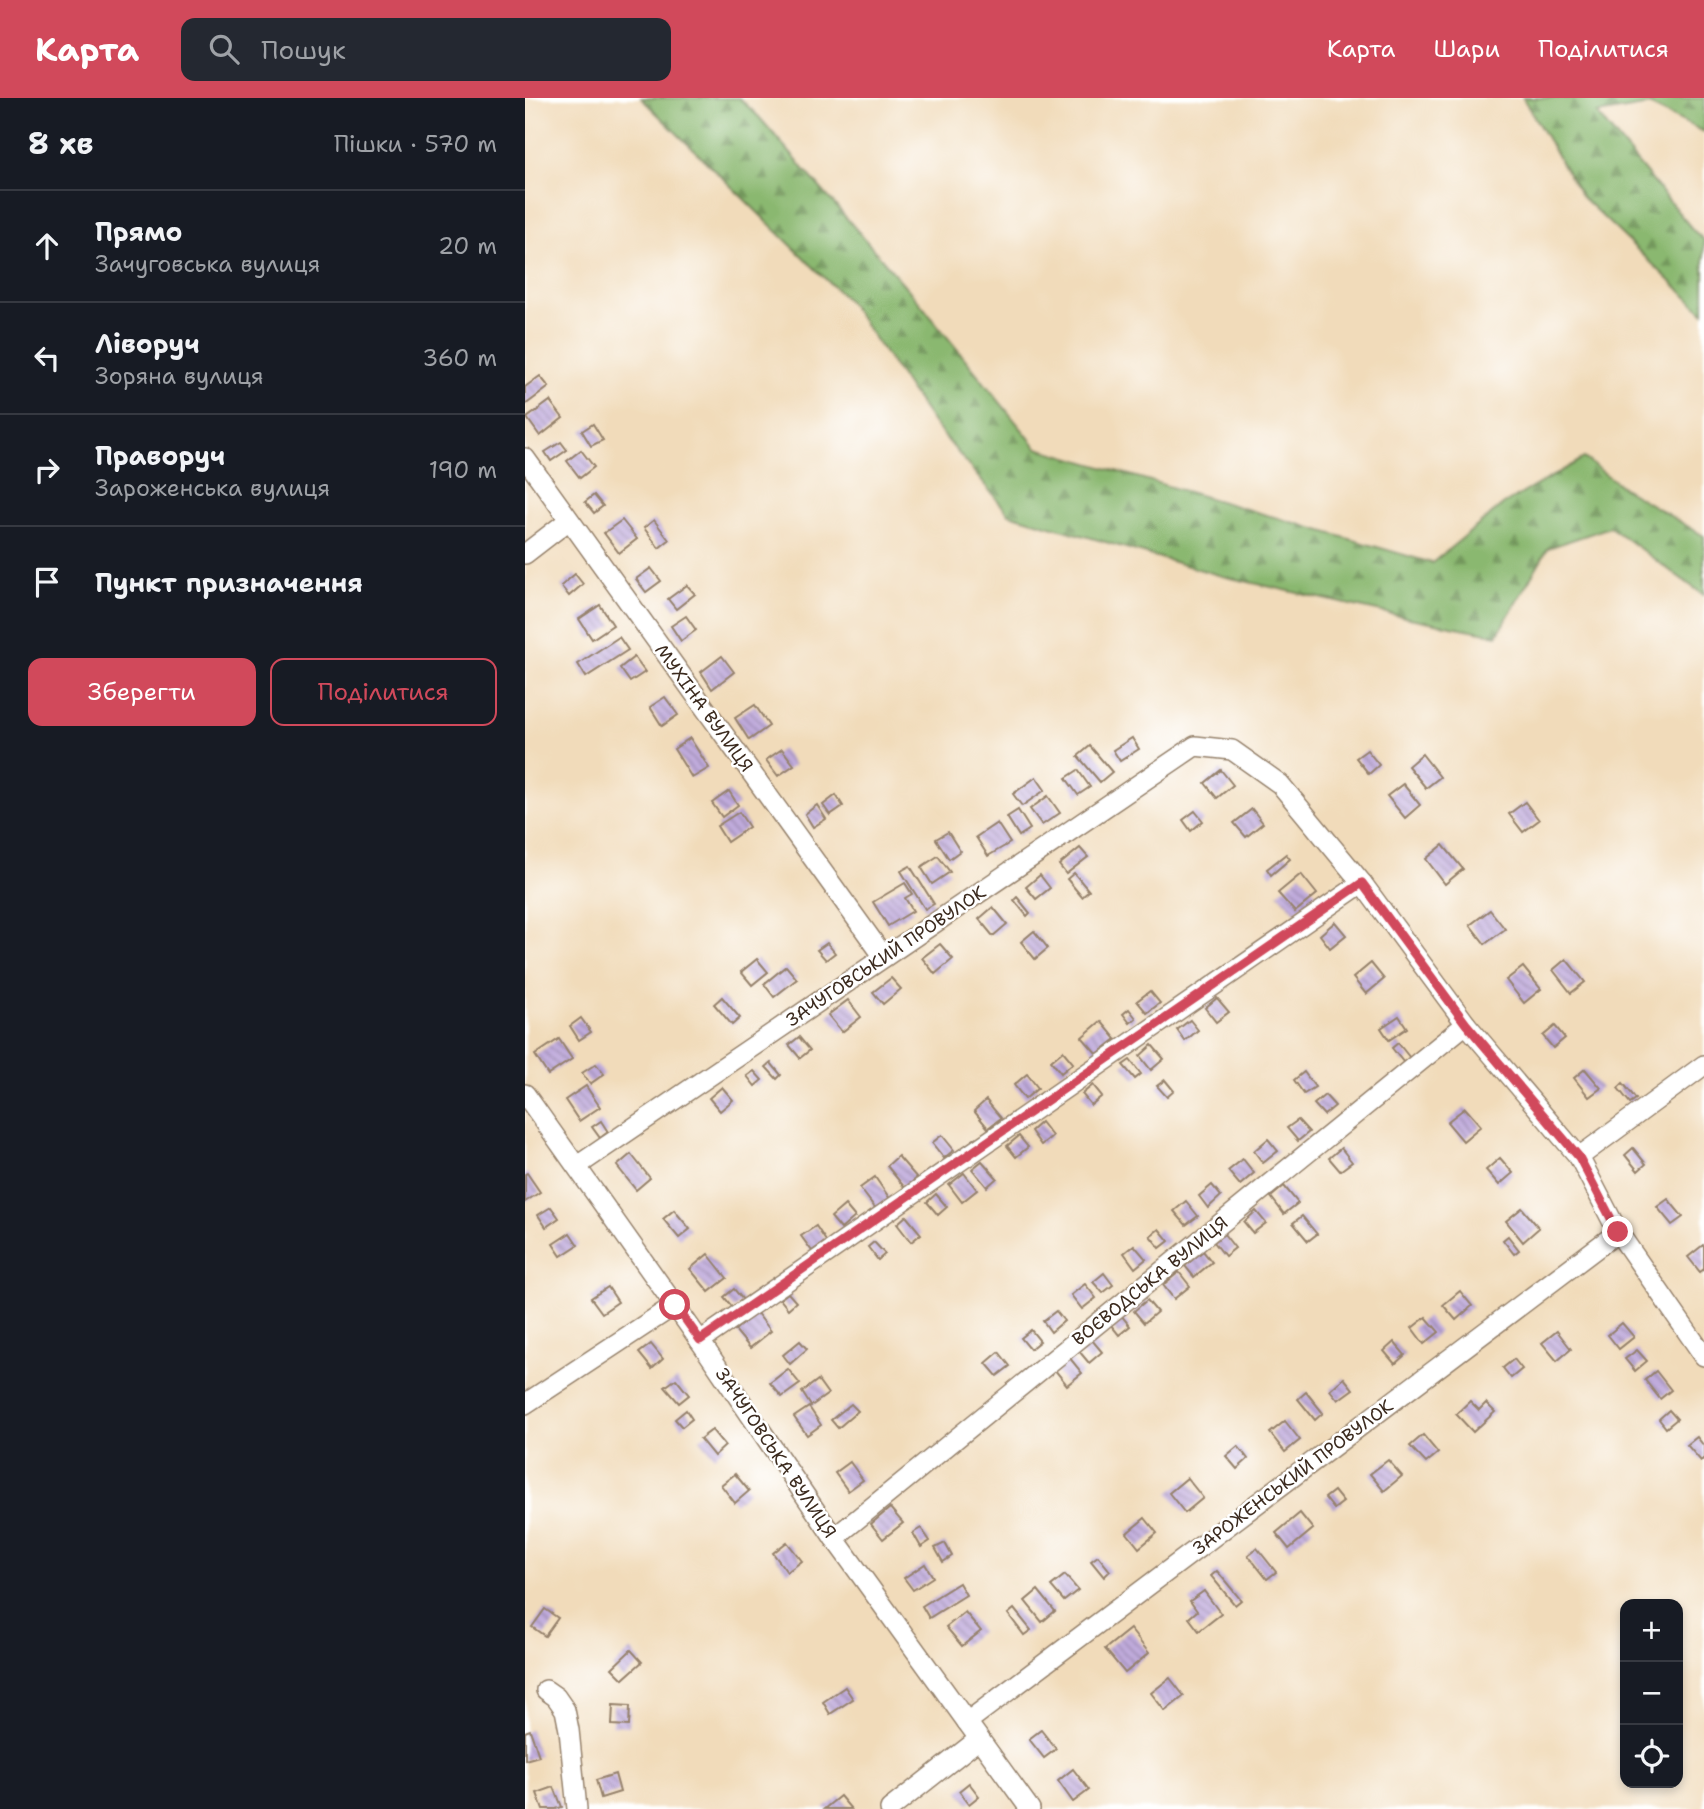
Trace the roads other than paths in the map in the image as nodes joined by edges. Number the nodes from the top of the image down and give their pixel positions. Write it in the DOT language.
graph roads {
  1 [pos="525,458"];
  2 [pos="569,520"];
  3 [pos="525,554"];
  4 [pos="1362,883"];
  5 [pos="884,957"];
  6 [pos="1466,1024"];
  7 [pos="1704,1065"];
  8 [pos="525,1094"];
  9 [pos="1579,1157"];
  10 [pos="577,1166"];
  11 [pos="1618,1232"];
  12 [pos="675,1305"];
  13 [pos="700,1340"];
  14 [pos="1704,1356"];
  15 [pos="525,1404"];
  16 [pos="834,1538"];
  17 [pos="546,1690"];
  18 [pos="967,1722"];
  19 [pos="979,1739"];
  20 [pos="577,1809"];
  21 [pos="890,1809"];
  22 [pos="1030,1809"];
  1 -- 2 [label="street, МУХІНА ВУЛИЦЯ"];
  2 -- 3 [label="street"];
  2 -- 5 [label="street, МУХІНА ВУЛИЦЯ"];
  4 -- 5 [label="street, ЗАЧУГОВСЬКИЙ ПРОВУЛОК"];
  4 -- 6 [label="street"];
  4 -- 13 [label="street"];
  5 -- 10 [label="street, ЗАЧУГОВСЬКИЙ ПРОВУЛОК"];
  6 -- 9 [label="street"];
  6 -- 16 [label="street, ВОЄВОДСЬКА ВУЛИЦЯ"];
  7 -- 9 [label="street"];
  8 -- 10 [label="street, ЗАЧУГОВСЬКА ВУЛИЦЯ"];
  9 -- 11 [label="street"];
  10 -- 12 [label="street, ЗАЧУГОВСЬКА ВУЛИЦЯ"];
  11 -- 14 [label="street"];
  11 -- 18 [label="street, ЗАРОЖЕНСЬКИЙ ПРОВУЛОК"];
  12 -- 13 [label="street, ЗАЧУГОВСЬКА ВУЛИЦЯ"];
  12 -- 15 [label="street"];
  13 -- 16 [label="street, ЗАЧУГОВСЬКА ВУЛИЦЯ"];
  16 -- 18 [label="street, ЗАЧУГОВСЬКА ВУЛИЦЯ"];
  17 -- 20 [label="street"];
  18 -- 19 [label="street, ЗАЧУГОВСЬКА ВУЛИЦЯ"];
  19 -- 21 [label="street"];
  19 -- 22 [label="street, ЗАЧУГОВСЬКА ВУЛИЦЯ"];
}
